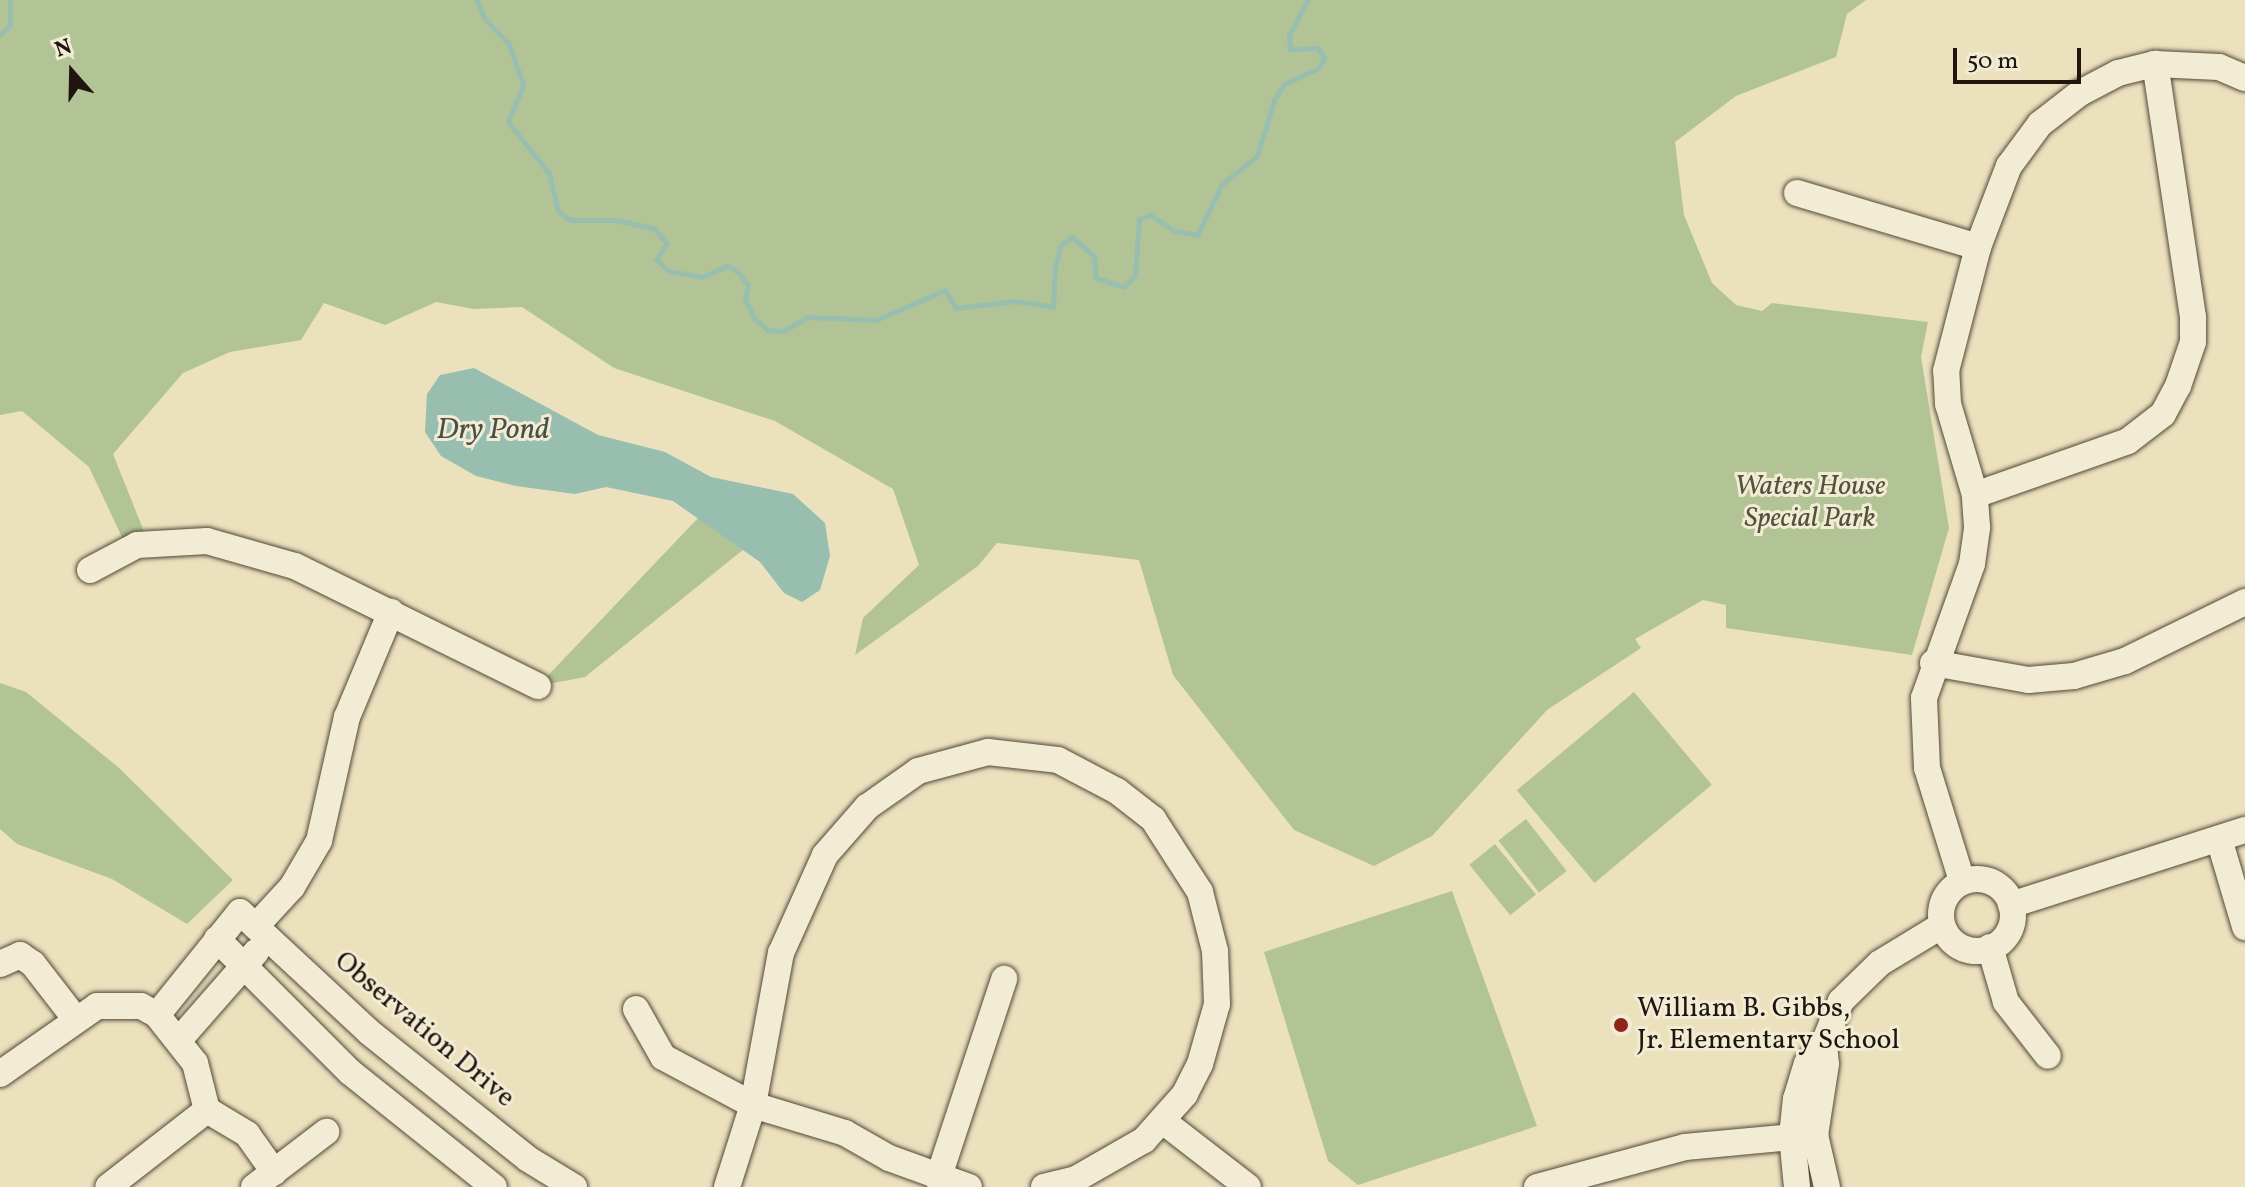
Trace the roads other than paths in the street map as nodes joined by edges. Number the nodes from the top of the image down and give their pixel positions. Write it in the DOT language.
graph roads {
  1 [pos="2155,64"];
  2 [pos="2245,78"];
  3 [pos="1797,193"];
  4 [pos="1978,247"];
  5 [pos="1975,495"];
  6 [pos="90,570"];
  7 [pos="2245,602"];
  8 [pos="391,612"];
  9 [pos="1933,663"];
  10 [pos="538,686"];
  11 [pos="2245,830"];
  12 [pos="2219,839"];
  13 [pos="1962,881"];
  14 [pos="2011,905"];
  15 [pos="255,926"];
  16 [pos="1941,926"];
  17 [pos="2245,927"];
  18 [pos="217,939"];
  19 [pos="1990,947"];
  20 [pos="0,964"];
  21 [pos="244,965"];
  22 [pos="1004,979"];
  23 [pos="636,1009"];
  24 [pos="157,1015"];
  25 [pos="74,1017"];
  26 [pos="179,1040"];
  27 [pos="2048,1056"];
  28 [pos="0,1074"];
  29 [pos="753,1105"];
  30 [pos="207,1110"];
  31 [pos="1164,1122"];
  32 [pos="326,1132"];
  33 [pos="1804,1135"];
  34 [pos="264,1179"];
  35 [pos="938,1179"];
  36 [pos="108,1187"];
  37 [pos="494,1187"];
  38 [pos="574,1187"];
  39 [pos="727,1187"];
  40 [pos="969,1187"];
  41 [pos="1044,1187"];
  42 [pos="1248,1187"];
  43 [pos="1537,1187"];
  44 [pos="1797,1187"];
  45 [pos="1827,1187"];
  1 -- 2 [label="street"];
  1 -- 4 [label="street"];
  1 -- 5 [label="street"];
  3 -- 4 [label="street"];
  4 -- 5 [label="street"];
  5 -- 9 [label="street"];
  6 -- 8 [label="street"];
  7 -- 9 [label="street"];
  8 -- 10 [label="street"];
  8 -- 15 [label="street"];
  9 -- 13 [label="street"];
  11 -- 12 [label="street"];
  12 -- 14 [label="street"];
  12 -- 17 [label="street"];
  13 -- 14 [label="street"];
  13 -- 16 [label="street"];
  14 -- 19 [label="street"];
  15 -- 18 [label="street"];
  15 -- 21 [label="street"];
  15 -- 38 [label="street, Observation Drive"];
  16 -- 19 [label="street"];
  16 -- 33 [label="street"];
  18 -- 21 [label="street"];
  18 -- 24 [label="street"];
  19 -- 27 [label="street"];
  20 -- 25 [label="street"];
  21 -- 26 [label="street"];
  21 -- 37 [label="street"];
  22 -- 35 [label="street"];
  23 -- 29 [label="street"];
  24 -- 25 [label="street"];
  24 -- 26 [label="street"];
  25 -- 28 [label="street"];
  26 -- 30 [label="street"];
  29 -- 31 [label="street"];
  29 -- 35 [label="street"];
  29 -- 39 [label="street"];
  30 -- 34 [label="street"];
  30 -- 36 [label="street"];
  31 -- 41 [label="street"];
  31 -- 42 [label="street"];
  32 -- 34 [label="street"];
  33 -- 43 [label="street"];
  33 -- 44 [label="street"];
  33 -- 45 [label="street"];
  35 -- 40 [label="street"];
}
